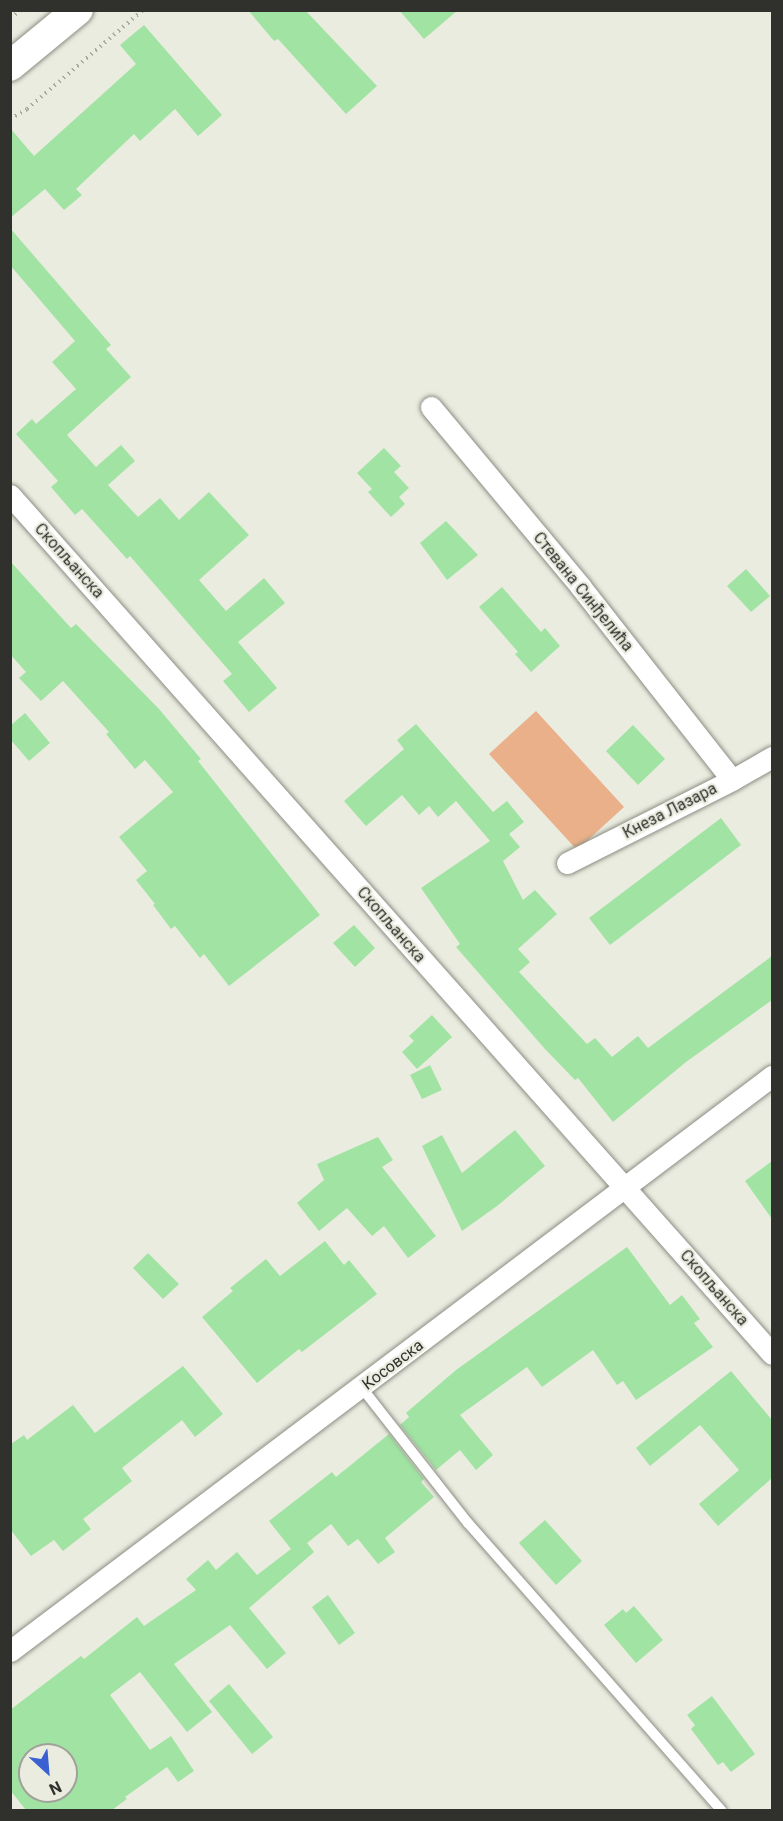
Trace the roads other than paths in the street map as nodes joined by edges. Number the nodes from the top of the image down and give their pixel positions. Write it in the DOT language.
graph roads {
  1 [pos="78,10"];
  2 [pos="10,66"];
  3 [pos="431,407"];
  4 [pos="10,495"];
  5 [pos="772,757"];
  6 [pos="732,780"];
  7 [pos="567,863"];
  8 [pos="772,1076"];
  9 [pos="625,1188"];
  10 [pos="772,1354"];
  11 [pos="362,1388"];
  12 [pos="10,1651"];
  13 [pos="721,1810"];
  1 -- 2 [label="main road"];
  3 -- 6 [label="street, Стевана Синђелића"];
  4 -- 9 [label="street, Скопљанска"];
  5 -- 6 [label="street, Кнеза Лазара"];
  6 -- 7 [label="street, Кнеза Лазара"];
  8 -- 9 [label="street, Косовска"];
  9 -- 10 [label="street, Скопљанска"];
  9 -- 11 [label="street, Косовска"];
  11 -- 12 [label="street, Косовска"];
  11 -- 13 [label="lane"];
}
